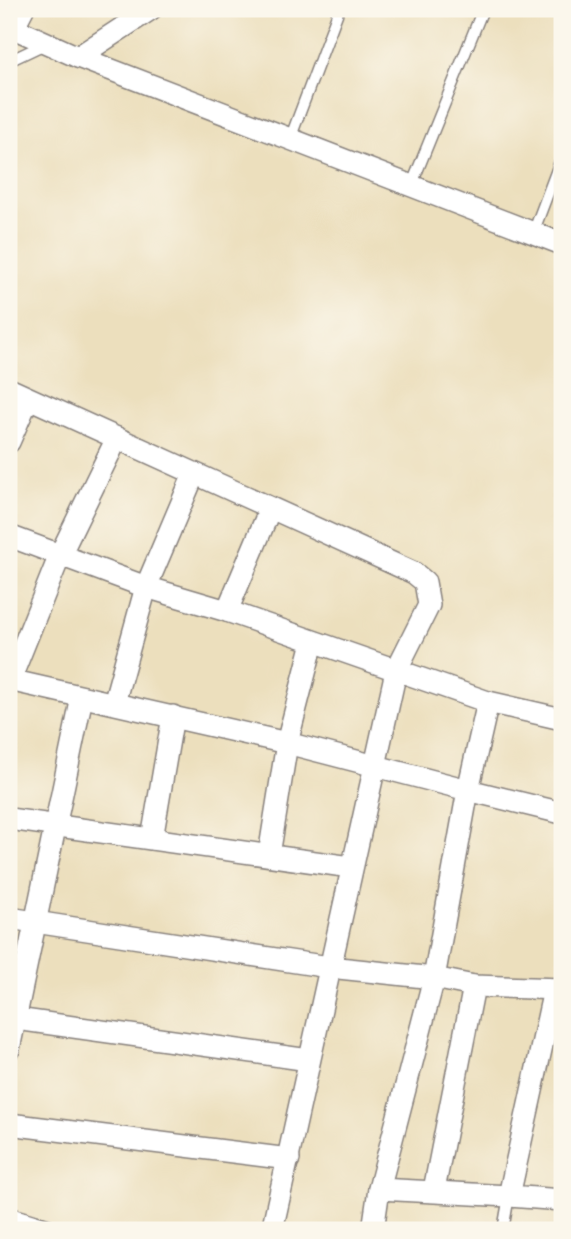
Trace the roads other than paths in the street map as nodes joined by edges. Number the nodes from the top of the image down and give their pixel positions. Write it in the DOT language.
graph roads {
  1 [pos="151,9"];
  2 [pos="339,9"];
  3 [pos="482,9"];
  4 [pos="15,21"];
  5 [pos="47,43"];
  6 [pos="78,57"];
  7 [pos="9,61"];
  8 [pos="290,139"];
  9 [pos="562,156"];
  10 [pos="412,184"];
  11 [pos="533,233"];
  12 [pos="562,244"];
  13 [pos="9,389"];
  14 [pos="28,399"];
  15 [pos="117,438"];
  16 [pos="9,442"];
  17 [pos="194,474"];
  18 [pos="270,509"];
  19 [pos="9,536"];
  20 [pos="60,555"];
  21 [pos="146,587"];
  22 [pos="227,611"];
  23 [pos="313,642"];
  24 [pos="396,671"];
  25 [pos="10,680"];
  26 [pos="82,697"];
  27 [pos="488,702"];
  28 [pos="114,703"];
  29 [pos="173,716"];
  30 [pos="562,719"];
  31 [pos="287,743"];
  32 [pos="373,765"];
  33 [pos="468,790"];
  34 [pos="562,813"];
  35 [pos="9,819"];
  36 [pos="54,826"];
  37 [pos="152,839"];
  38 [pos="269,855"];
  39 [pos="351,867"];
  40 [pos="9,918"];
  41 [pos="37,922"];
  42 [pos="329,967"];
  43 [pos="434,978"];
  44 [pos="474,986"];
  45 [pos="558,989"];
  46 [pos="13,1019"];
  47 [pos="9,1049"];
  48 [pos="309,1060"];
  49 [pos="9,1124"];
  50 [pos="289,1159"];
  51 [pos="379,1189"];
  52 [pos="434,1190"];
  53 [pos="509,1196"];
  54 [pos="562,1200"];
  55 [pos="9,1218"];
  56 [pos="48,1230"];
  57 [pos="272,1230"];
  58 [pos="373,1230"];
  59 [pos="503,1230"];
  1 -- 6 [label="street"];
  2 -- 8 [label="lane"];
  3 -- 10 [label="lane"];
  4 -- 5 [label="street"];
  5 -- 6 [label="street"];
  5 -- 7 [label="lane"];
  6 -- 8 [label="street"];
  8 -- 10 [label="street"];
  9 -- 11 [label="lane"];
  10 -- 11 [label="street"];
  11 -- 12 [label="street"];
  13 -- 14 [label="street"];
  14 -- 15 [label="street"];
  14 -- 16 [label="street"];
  15 -- 17 [label="street"];
  15 -- 20 [label="street"];
  17 -- 18 [label="street"];
  17 -- 21 [label="street"];
  18 -- 22 [label="street"];
  18 -- 24 [label="street"];
  19 -- 20 [label="street"];
  20 -- 21 [label="street"];
  20 -- 25 [label="street"];
  21 -- 22 [label="street"];
  21 -- 28 [label="street"];
  22 -- 23 [label="street"];
  23 -- 24 [label="street"];
  23 -- 31 [label="street"];
  24 -- 27 [label="street"];
  24 -- 32 [label="street"];
  25 -- 26 [label="street"];
  26 -- 28 [label="street"];
  26 -- 36 [label="street"];
  27 -- 30 [label="street"];
  27 -- 33 [label="street"];
  28 -- 29 [label="street"];
  29 -- 31 [label="street"];
  29 -- 37 [label="street"];
  31 -- 32 [label="street"];
  31 -- 38 [label="street"];
  32 -- 33 [label="street"];
  32 -- 39 [label="street"];
  33 -- 34 [label="street"];
  33 -- 43 [label="street"];
  35 -- 36 [label="street"];
  36 -- 37 [label="street"];
  36 -- 41 [label="street"];
  37 -- 38 [label="street"];
  38 -- 39 [label="street"];
  39 -- 42 [label="street"];
  40 -- 41 [label="street"];
  41 -- 42 [label="street"];
  41 -- 46 [label="street"];
  42 -- 43 [label="street"];
  42 -- 48 [label="street"];
  43 -- 44 [label="street"];
  43 -- 51 [label="street"];
  44 -- 45 [label="street"];
  44 -- 52 [label="street"];
  45 -- 53 [label="street"];
  46 -- 47 [label="street"];
  46 -- 48 [label="street"];
  48 -- 50 [label="street"];
  49 -- 50 [label="street"];
  50 -- 57 [label="street"];
  51 -- 52 [label="street"];
  51 -- 58 [label="street"];
  52 -- 53 [label="street"];
  53 -- 54 [label="street"];
  53 -- 59 [label="lane"];
  55 -- 56 [label="street"];
}
